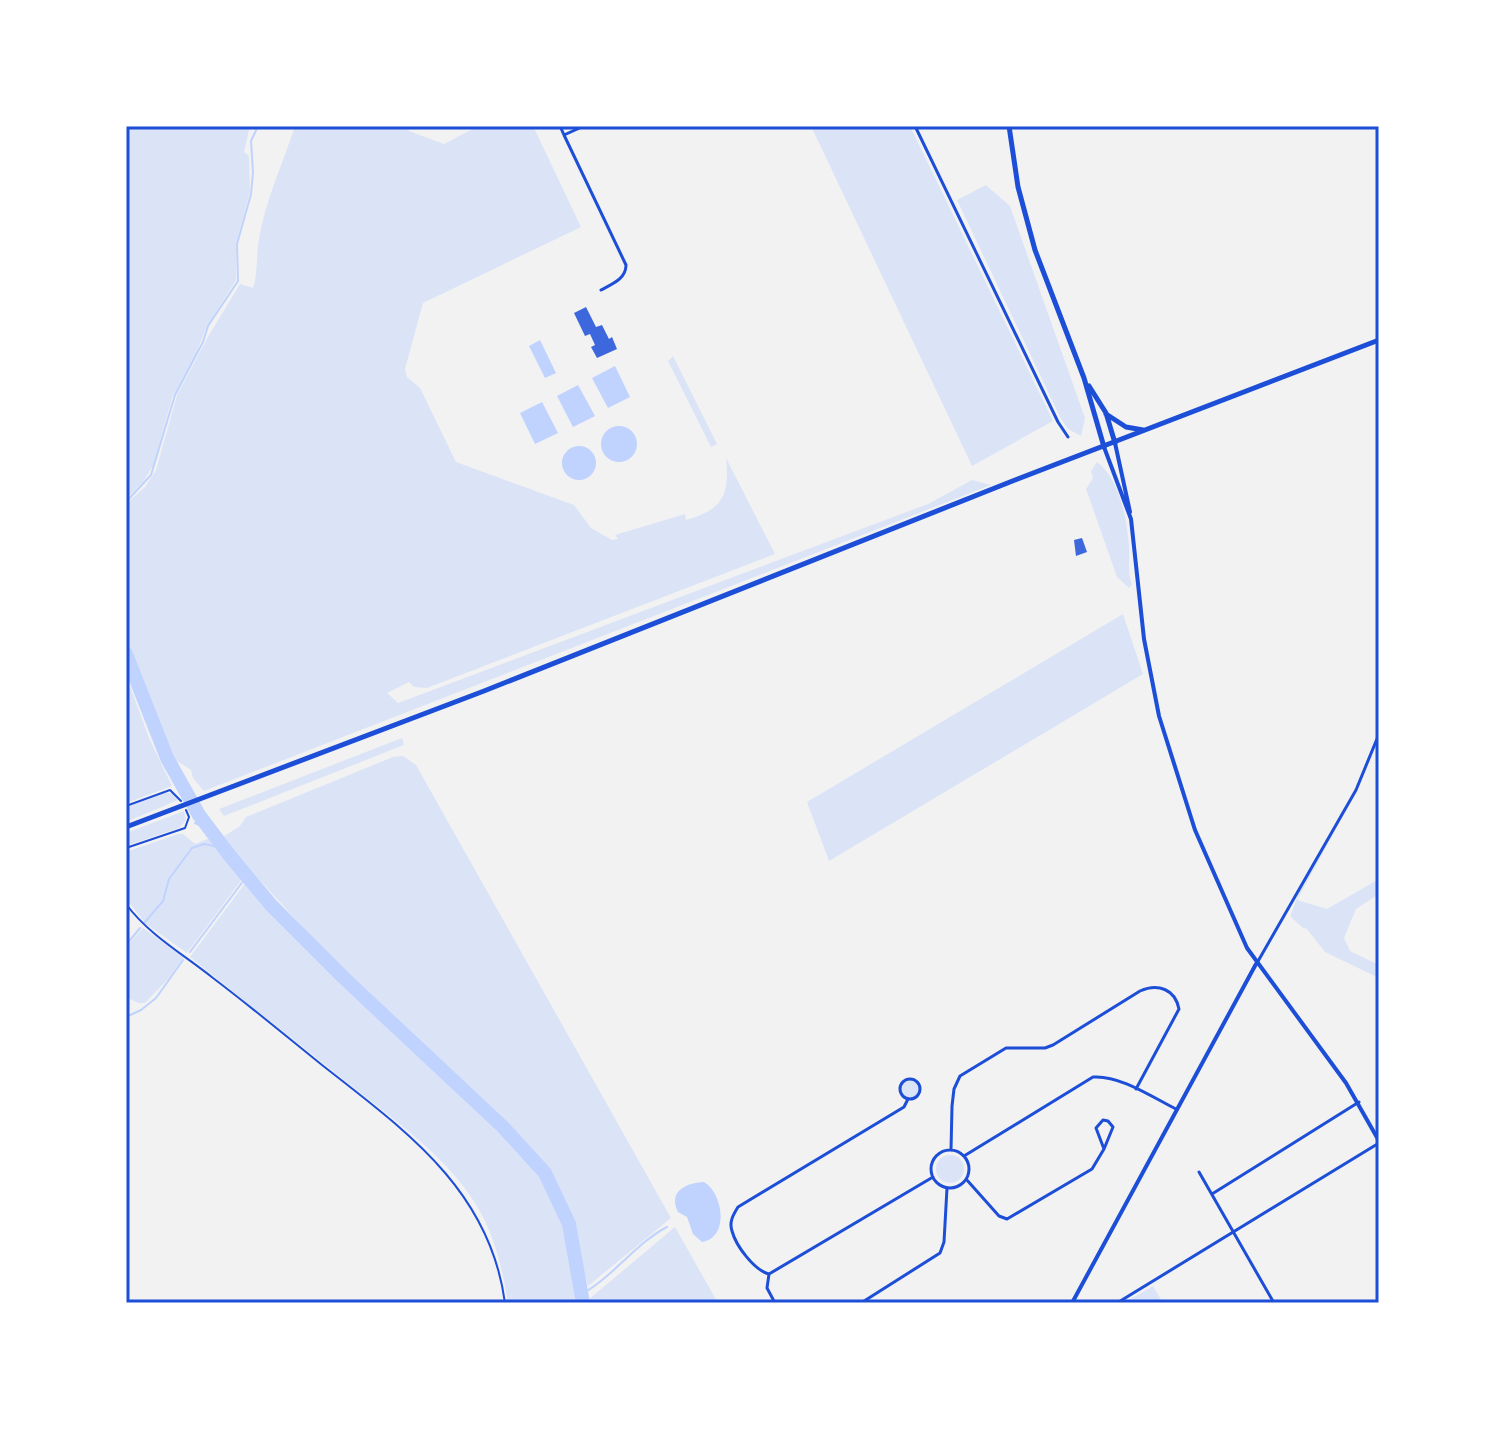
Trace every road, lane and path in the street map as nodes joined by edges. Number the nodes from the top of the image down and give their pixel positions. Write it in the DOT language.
graph roads {
  1 [pos="560,126"];
  2 [pos="584,126"];
  3 [pos="915,126"];
  4 [pos="1009,126"];
  5 [pos="564,135"];
  6 [pos="601,290"];
  7 [pos="1379,340"];
  8 [pos="1084,378"];
  9 [pos="1106,413"];
  10 [pos="1146,430"];
  11 [pos="1068,437"];
  12 [pos="1115,443"];
  13 [pos="1104,447"];
  14 [pos="1131,519"];
  15 [pos="1379,734"];
  16 [pos="175,792"];
  17 [pos="126,806"];
  18 [pos="188,822"];
  19 [pos="126,827"];
  20 [pos="126,848"];
  21 [pos="126,904"];
  22 [pos="1257,963"];
  23 [pos="1136,1089"];
  24 [pos="908,1099"];
  25 [pos="1359,1102"];
  26 [pos="1176,1109"];
  27 [pos="1379,1142"];
  28 [pos="1104,1149"];
  29 [pos="951,1150"];
  30 [pos="964,1156"];
  31 [pos="1199,1172"];
  32 [pos="933,1177"];
  33 [pos="966,1179"];
  34 [pos="947,1188"];
  35 [pos="1212,1194"];
  36 [pos="1233,1232"];
  37 [pos="769,1274"];
  38 [pos="505,1303"];
  39 [pos="775,1303"];
  40 [pos="861,1303"];
  41 [pos="1072,1303"];
  42 [pos="1117,1303"];
  43 [pos="1274,1303"];
  1 -- 5 [label="street"];
  2 -- 5 [label="street"];
  3 -- 11 [label="street"];
  4 -- 8 [label="main road"];
  5 -- 6 [label="street"];
  7 -- 10 [label="main road"];
  8 -- 9 [label="main road"];
  8 -- 13 [label="main road"];
  9 -- 10 [label="main road"];
  9 -- 12 [label="main road"];
  10 -- 12 [label="main road"];
  12 -- 13 [label="main road"];
  12 -- 14 [label="street"];
  13 -- 14 [label="street"];
  13 -- 19 [label="main road"];
  14 -- 22 [label="street"];
  15 -- 22 [label="street"];
  16 -- 17 [label="path"];
  18 -- 20 [label="path"];
  21 -- 38 [label="path"];
  22 -- 25 [label="street"];
  22 -- 26 [label="street"];
  23 -- 26 [label="street"];
  23 -- 29 [label="street"];
  23 -- 30 [label="street"];
  24 -- 24 [label="street"];
  24 -- 37 [label="street"];
  25 -- 27 [label="street"];
  25 -- 35 [label="street"];
  26 -- 41 [label="street"];
  27 -- 36 [label="street"];
  28 -- 28 [label="street"];
  28 -- 33 [label="street"];
  29 -- 30 [label="street"];
  29 -- 32 [label="street"];
  30 -- 33 [label="street"];
  31 -- 35 [label="street"];
  32 -- 34 [label="street"];
  32 -- 37 [label="street"];
  33 -- 34 [label="street"];
  34 -- 40 [label="street"];
  35 -- 36 [label="street"];
  36 -- 42 [label="street"];
  36 -- 43 [label="street"];
  37 -- 39 [label="street"];
}
